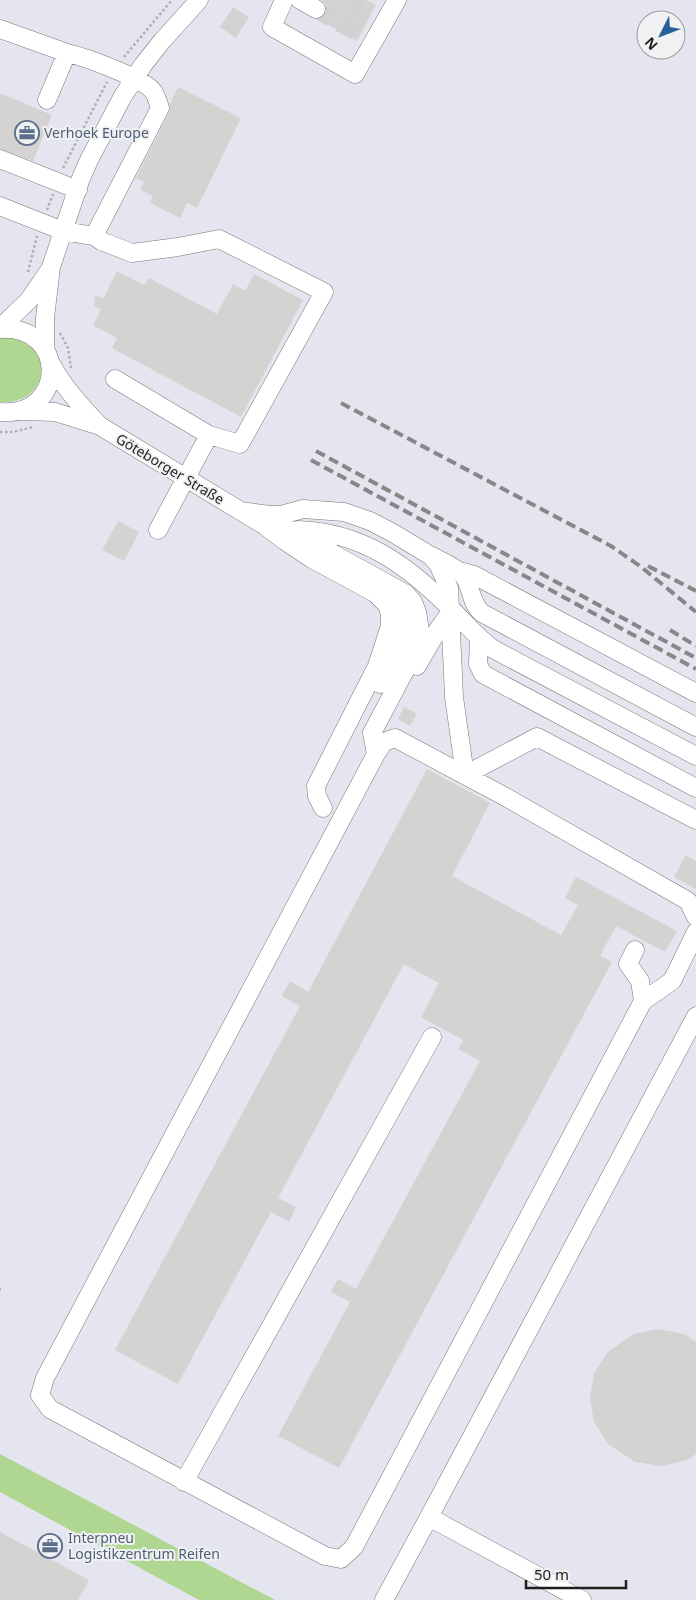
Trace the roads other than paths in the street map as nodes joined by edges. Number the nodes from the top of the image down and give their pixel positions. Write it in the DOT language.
graph roads {
  1 [pos="199,0"];
  2 [pos="283,0"];
  3 [pos="300,0"];
  4 [pos="398,0"];
  5 [pos="316,9"];
  6 [pos="0,29"];
  7 [pos="67,53"];
  8 [pos="135,78"];
  9 [pos="47,100"];
  10 [pos="0,159"];
  11 [pos="78,190"];
  12 [pos="0,206"];
  13 [pos="63,231"];
  14 [pos="94,236"];
  15 [pos="51,267"];
  16 [pos="0,328"];
  17 [pos="47,354"];
  18 [pos="115,379"];
  19 [pos="6,417"];
  20 [pos="100,426"];
  21 [pos="209,435"];
  22 [pos="186,478"];
  23 [pos="240,511"];
  24 [pos="262,524"];
  25 [pos="158,530"];
  26 [pos="290,530"];
  27 [pos="431,556"];
  28 [pos="459,570"];
  29 [pos="387,583"];
  30 [pos="450,611"];
  31 [pos="479,639"];
  32 [pos="696,693"];
  33 [pos="696,727"];
  34 [pos="395,738"];
  35 [pos="376,754"];
  36 [pos="696,756"];
  37 [pos="465,775"];
  38 [pos="696,788"];
  39 [pos="324,808"];
  40 [pos="696,820"];
  41 [pos="335,831"];
  42 [pos="696,917"];
  43 [pos="696,932"];
  44 [pos="635,950"];
  45 [pos="643,1001"];
  46 [pos="696,1016"];
  47 [pos="432,1036"];
  48 [pos="184,1482"];
  49 [pos="429,1517"];
  50 [pos="384,1600"];
  51 [pos="582,1600"];
  1 -- 8 [label="street"];
  2 -- 4 [label="street"];
  3 -- 5 [label="street"];
  6 -- 7 [label="street"];
  7 -- 8 [label="street"];
  7 -- 9 [label="street"];
  8 -- 11 [label="street"];
  8 -- 14 [label="street"];
  10 -- 11 [label="street"];
  11 -- 13 [label="street"];
  12 -- 13 [label="street"];
  13 -- 14 [label="street"];
  13 -- 15 [label="street"];
  14 -- 21 [label="street"];
  15 -- 16 [label="street"];
  15 -- 17 [label="street"];
  16 -- 17 [label="street"];
  17 -- 19 [label="street"];
  17 -- 20 [label="street, Göteborger Straße"];
  18 -- 21 [label="street"];
  19 -- 20 [label="street, Göteborger Straße"];
  20 -- 22 [label="street, Göteborger Straße"];
  21 -- 22 [label="street"];
  22 -- 23 [label="street, Göteborger Straße"];
  22 -- 25 [label="street"];
  23 -- 24 [label="street, Göteborger Straße"];
  23 -- 27 [label="street"];
  24 -- 26 [label="street"];
  24 -- 39 [label="street"];
  26 -- 29 [label="street"];
  26 -- 30 [label="street"];
  27 -- 28 [label="street"];
  27 -- 30 [label="street"];
  28 -- 32 [label="street"];
  28 -- 33 [label="street"];
  29 -- 35 [label="street"];
  29 -- 39 [label="street"];
  30 -- 31 [label="street"];
  30 -- 34 [label="street"];
  30 -- 37 [label="street"];
  31 -- 36 [label="street"];
  31 -- 38 [label="street"];
  34 -- 35 [label="street"];
  34 -- 37 [label="street"];
  35 -- 41 [label="street"];
  37 -- 40 [label="street"];
  37 -- 42 [label="street"];
  39 -- 41 [label="street"];
  41 -- 48 [label="street"];
  43 -- 45 [label="street"];
  44 -- 45 [label="street"];
  45 -- 48 [label="street"];
  46 -- 49 [label="street"];
  47 -- 48 [label="street"];
  49 -- 50 [label="street"];
  49 -- 51 [label="street"];
}
